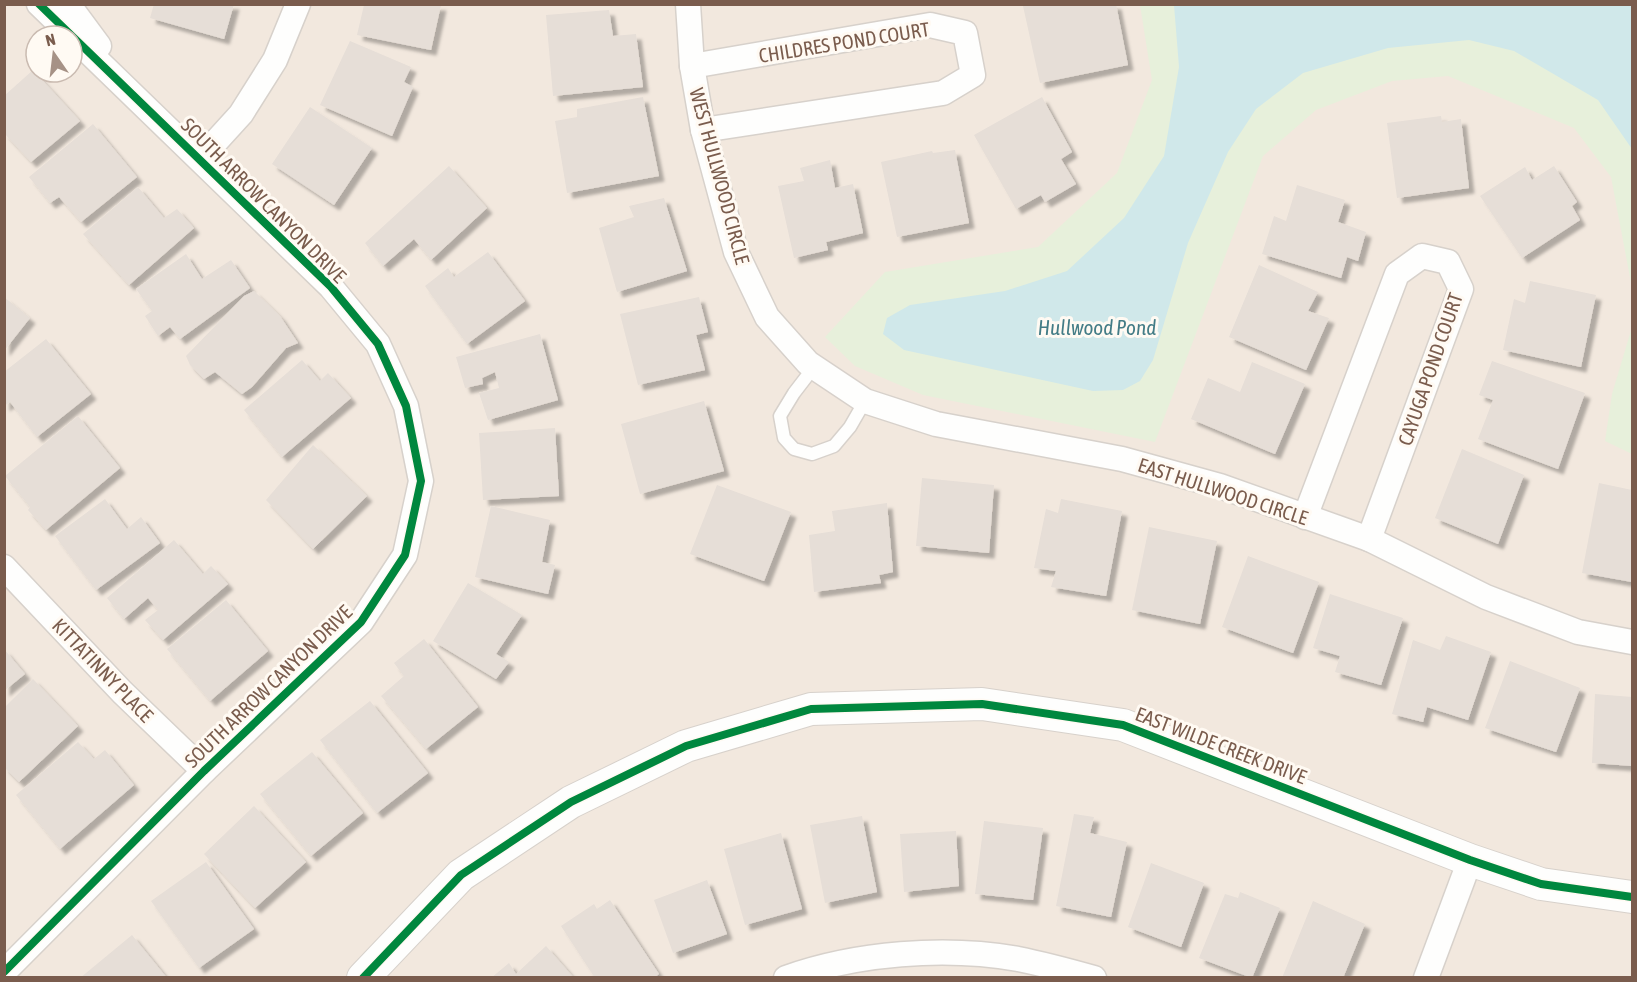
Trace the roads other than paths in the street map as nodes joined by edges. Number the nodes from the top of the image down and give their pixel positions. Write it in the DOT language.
graph roads {
  1 [pos="39,4"];
  2 [pos="68,4"];
  3 [pos="298,4"];
  4 [pos="688,4"];
  5 [pos="692,66"];
  6 [pos="140,101"];
  7 [pos="704,130"];
  8 [pos="200,159"];
  9 [pos="811,365"];
  10 [pos="865,401"];
  11 [pos="1305,517"];
  12 [pos="1369,539"];
  13 [pos="4,567"];
  14 [pos="1632,642"];
  15 [pos="204,771"];
  16 [pos="1470,860"];
  17 [pos="1632,897"];
  18 [pos="4,972"];
  19 [pos="363,978"];
  20 [pos="786,978"];
  21 [pos="1094,978"];
  22 [pos="1426,978"];
  1 -- 6 [label="street, SOUTH ARROW CANYON DRIVE"];
  2 -- 6 [label="street, SOUTH ARROW CANYON DRIVE"];
  3 -- 8 [label="street"];
  4 -- 5 [label="street, WEST HULLWOOD CIRCLE"];
  5 -- 7 [label="street, WEST HULLWOOD CIRCLE"];
  5 -- 7 [label="street, CHILDRES POND COURT"];
  6 -- 8 [label="street, SOUTH ARROW CANYON DRIVE"];
  7 -- 9 [label="street, WEST HULLWOOD CIRCLE"];
  8 -- 15 [label="street, SOUTH ARROW CANYON DRIVE"];
  9 -- 10 [label="street, EAST HULLWOOD CIRCLE"];
  9 -- 10 [label="lane"];
  10 -- 11 [label="street, EAST HULLWOOD CIRCLE"];
  11 -- 12 [label="street, EAST HULLWOOD CIRCLE"];
  11 -- 12 [label="street, CAYUGA POND COURT"];
  12 -- 14 [label="street, EAST HULLWOOD CIRCLE"];
  13 -- 15 [label="street, KITTATINNY PLACE"];
  15 -- 18 [label="street, SOUTH ARROW CANYON DRIVE"];
  16 -- 17 [label="street, EAST WILDE CREEK DRIVE"];
  16 -- 19 [label="street, EAST WILDE CREEK DRIVE"];
  16 -- 22 [label="street"];
  20 -- 21 [label="street"];
}
